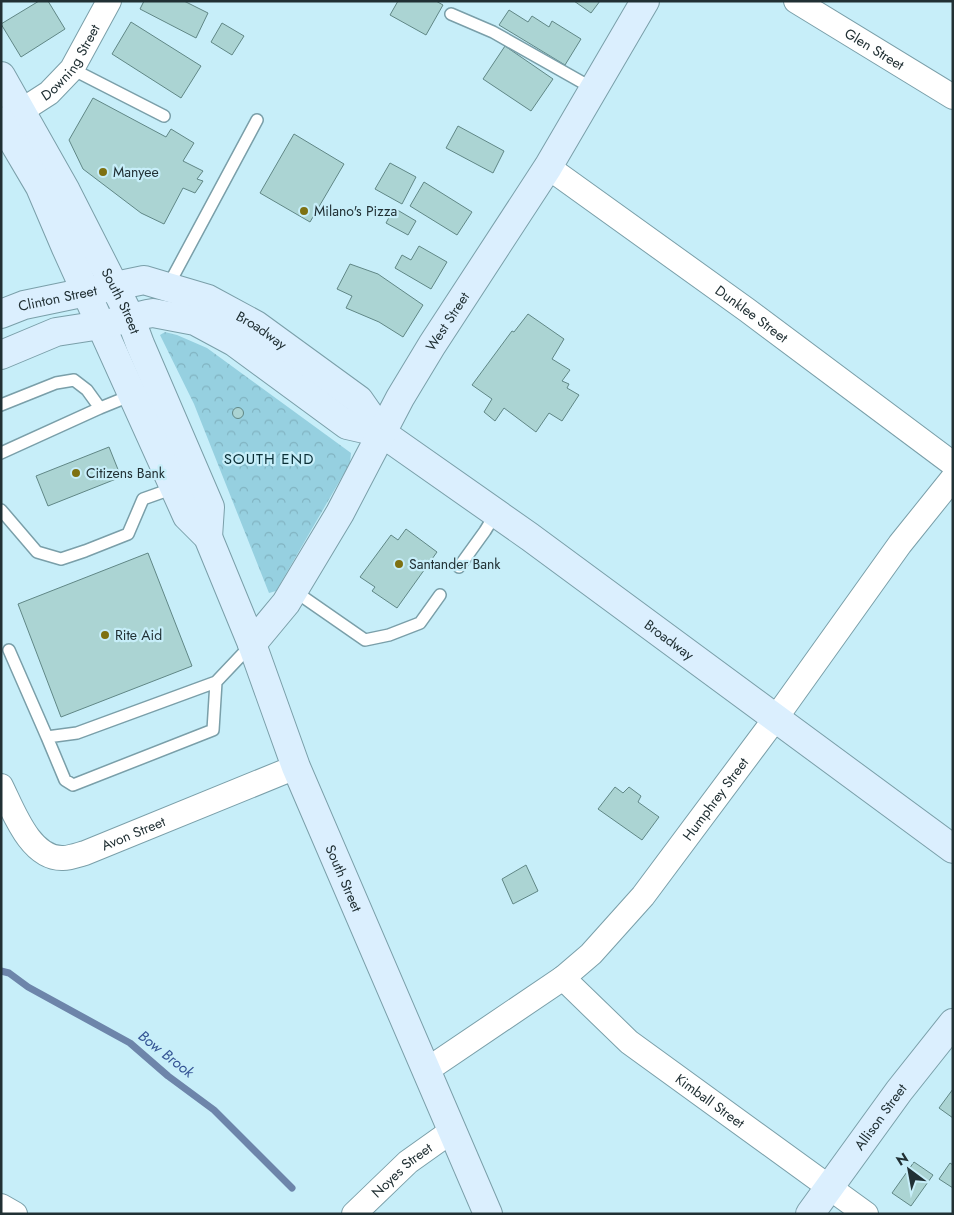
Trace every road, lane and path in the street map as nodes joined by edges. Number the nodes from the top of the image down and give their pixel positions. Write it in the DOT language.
graph roads {
  1 [pos="109,1"];
  2 [pos="645,1"];
  3 [pos="796,1"];
  4 [pos="451,14"];
  5 [pos="72,69"];
  6 [pos="1,76"];
  7 [pos="594,89"];
  8 [pos="953,97"];
  9 [pos="11,116"];
  10 [pos="164,116"];
  11 [pos="257,120"];
  12 [pos="548,167"];
  13 [pos="114,286"];
  14 [pos="168,286"];
  15 [pos="87,293"];
  16 [pos="1,314"];
  17 [pos="130,318"];
  18 [pos="101,325"];
  19 [pos="1,355"];
  20 [pos="132,395"];
  21 [pos="1,404"];
  22 [pos="100,408"];
  23 [pos="382,433"];
  24 [pos="1,454"];
  25 [pos="953,464"];
  26 [pos="953,478"];
  27 [pos="175,488"];
  28 [pos="1,510"];
  29 [pos="496,513"];
  30 [pos="208,537"];
  31 [pos="459,566"];
  32 [pos="293,590"];
  33 [pos="440,595"];
  34 [pos="252,644"];
  35 [pos="9,650"];
  36 [pos="216,682"];
  37 [pos="775,718"];
  38 [pos="47,737"];
  39 [pos="296,767"];
  40 [pos="1,786"];
  41 [pos="953,849"];
  42 [pos="563,978"];
  43 [pos="953,1023"];
  44 [pos="427,1070"];
  45 [pos="453,1130"];
  46 [pos="830,1187"];
  47 [pos="1,1206"];
  48 [pos="15,1214"];
  49 [pos="354,1214"];
  50 [pos="488,1214"];
  51 [pos="810,1214"];
  52 [pos="866,1214"];
  1 -- 5 [label="street, Downing Street"];
  2 -- 7 [label="street, West Street"];
  3 -- 8 [label="street, Glen Street"];
  4 -- 7 [label="lane"];
  5 -- 9 [label="street, Downing Street"];
  5 -- 10 [label="lane"];
  6 -- 9 [label="street, South Street"];
  7 -- 12 [label="street, West Street"];
  9 -- 13 [label="street, South Street"];
  9 -- 15 [label="street, South Street"];
  11 -- 14 [label="lane"];
  12 -- 23 [label="street, West Street"];
  12 -- 25 [label="street, Dunklee Street"];
  13 -- 14 [label="street, Broadway"];
  13 -- 15 [label="street, Clinton Street"];
  13 -- 17 [label="street, South Street"];
  14 -- 23 [label="street, Broadway"];
  15 -- 16 [label="street, Clinton Street"];
  15 -- 18 [label="street, South Street"];
  17 -- 18 [label="street, Broadway"];
  17 -- 23 [label="street, Broadway"];
  17 -- 30 [label="street, South Street"];
  18 -- 19 [label="street"];
  18 -- 20 [label="street, South Street"];
  20 -- 22 [label="lane"];
  20 -- 27 [label="street, South Street"];
  21 -- 22 [label="lane"];
  22 -- 24 [label="lane"];
  23 -- 29 [label="street, Broadway"];
  23 -- 32 [label="street, West Street"];
  26 -- 37 [label="street, Humphrey Street"];
  27 -- 28 [label="lane"];
  27 -- 30 [label="street, South Street"];
  29 -- 31 [label="lane"];
  29 -- 37 [label="street, Broadway"];
  30 -- 34 [label="street, South Street"];
  32 -- 33 [label="lane"];
  32 -- 34 [label="street, West Street"];
  34 -- 36 [label="lane"];
  34 -- 39 [label="street, South Street"];
  35 -- 38 [label="lane"];
  36 -- 38 [label="lane"];
  36 -- 38 [label="lane"];
  37 -- 41 [label="street, Broadway"];
  37 -- 42 [label="street, Humphrey Street"];
  39 -- 40 [label="street, Avon Street"];
  39 -- 44 [label="street, South Street"];
  42 -- 44 [label="street, Humphrey Street"];
  42 -- 46 [label="street, Kimball Street"];
  43 -- 46 [label="street, Allison Street"];
  44 -- 45 [label="street, South Street"];
  45 -- 49 [label="street, Noyes Street"];
  45 -- 50 [label="street, South Street"];
  46 -- 51 [label="street, Allison Street"];
  46 -- 52 [label="street, Kimball Street"];
  47 -- 48 [label="street"];
}
